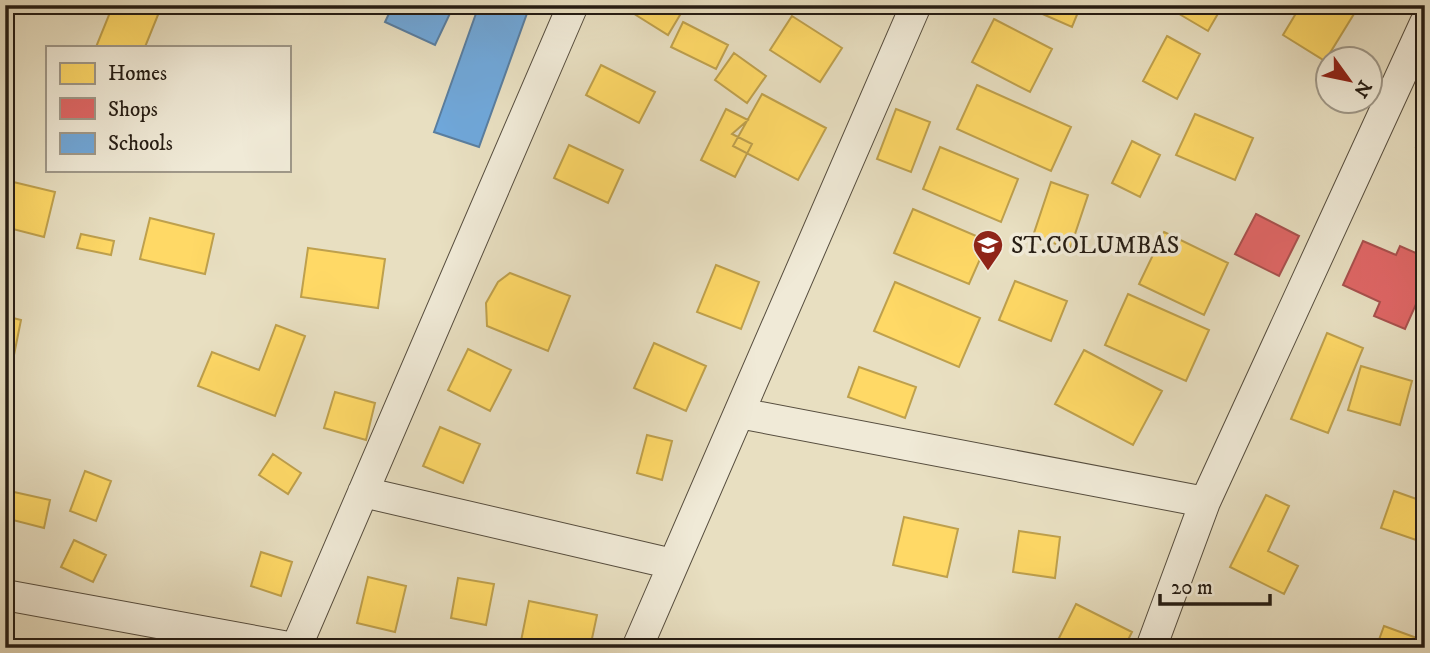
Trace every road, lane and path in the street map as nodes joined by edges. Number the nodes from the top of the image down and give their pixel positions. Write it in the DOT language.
graph roads {
  1 [pos="573,5"];
  2 [pos="916,5"];
  3 [pos="1425,23"];
  4 [pos="739,413"];
  5 [pos="363,492"];
  6 [pos="1205,502"];
  7 [pos="673,564"];
  8 [pos="5,595"];
  9 [pos="295,648"];
  10 [pos="637,648"];
  11 [pos="1151,648"];
  1 -- 5 [label="street"];
  2 -- 4 [label="street"];
  3 -- 6 [label="street"];
  4 -- 6 [label="street"];
  4 -- 7 [label="street"];
  5 -- 7 [label="street"];
  5 -- 9 [label="street"];
  6 -- 11 [label="street"];
  7 -- 10 [label="street"];
  8 -- 9 [label="street"];
}
